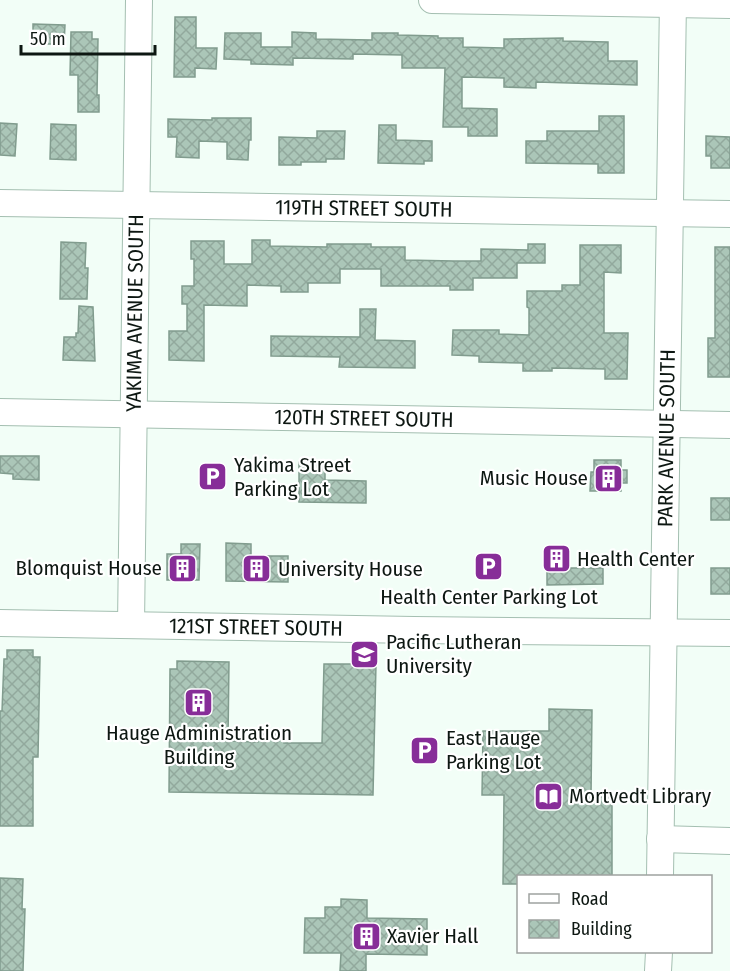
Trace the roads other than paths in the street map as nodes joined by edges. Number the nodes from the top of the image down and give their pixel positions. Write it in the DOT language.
graph roads {
  1 [pos="139,0"];
  2 [pos="432,0"];
  3 [pos="673,2"];
  4 [pos="730,5"];
  5 [pos="0,204"];
  6 [pos="136,206"];
  7 [pos="670,214"];
  8 [pos="730,214"];
  9 [pos="0,412"];
  10 [pos="133,413"];
  11 [pos="667,424"];
  12 [pos="730,425"];
  13 [pos="0,623"];
  14 [pos="130,626"];
  15 [pos="664,632"];
  16 [pos="730,633"];
  17 [pos="660,839"];
  18 [pos="730,841"];
  19 [pos="660,875"];
  20 [pos="659,953"];
  21 [pos="658,971"];
  1 -- 6 [label="street, YAKIMA AVENUE SOUTH"];
  2 -- 3 [label="street"];
  3 -- 4 [label="street"];
  3 -- 7 [label="street, PARK AVENUE SOUTH"];
  5 -- 6 [label="street, 119TH STREET SOUTH"];
  6 -- 7 [label="street, 119TH STREET SOUTH"];
  6 -- 10 [label="street, YAKIMA AVENUE SOUTH"];
  7 -- 8 [label="street, 119TH STREET SOUTH"];
  7 -- 11 [label="street, PARK AVENUE SOUTH"];
  9 -- 10 [label="street, 120TH STREET SOUTH"];
  10 -- 11 [label="street, 120TH STREET SOUTH"];
  10 -- 14 [label="street, YAKIMA AVENUE SOUTH"];
  11 -- 12 [label="street, 120TH STREET SOUTH"];
  11 -- 15 [label="street, PARK AVENUE SOUTH"];
  13 -- 14 [label="street, 121ST STREET SOUTH"];
  14 -- 15 [label="street, 121ST STREET SOUTH"];
  15 -- 16 [label="street, 121ST STREET SOUTH"];
  15 -- 17 [label="street, PARK AVENUE SOUTH"];
  17 -- 18 [label="street"];
  17 -- 19 [label="street, PARK AVENUE SOUTH"];
  20 -- 21 [label="street"];
}
